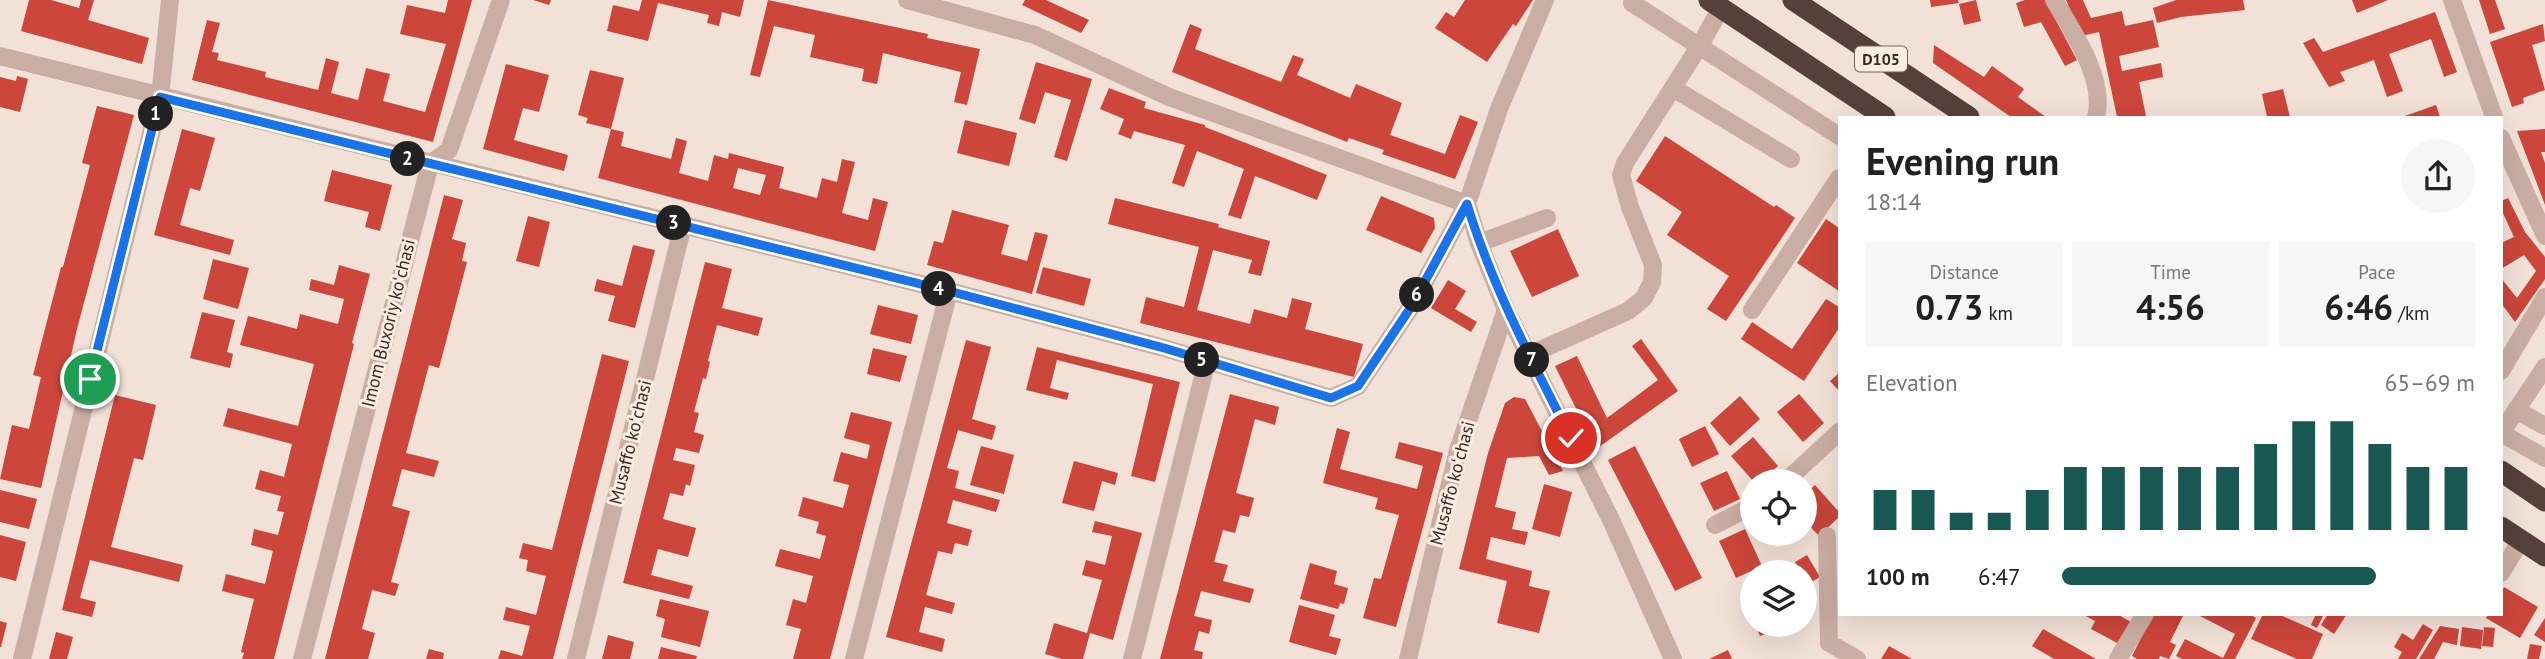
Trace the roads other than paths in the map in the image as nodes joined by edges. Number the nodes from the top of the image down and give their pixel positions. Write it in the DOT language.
graph roads {
  1 [pos="170,0"];
  2 [pos="501,0"];
  3 [pos="908,0"];
  4 [pos="1545,0"];
  5 [pos="1793,0"];
  6 [pos="2054,0"];
  7 [pos="2452,0"];
  8 [pos="1632,3"];
  9 [pos="1715,4"];
  10 [pos="1700,46"];
  11 [pos="0,56"];
  12 [pos="1673,88"];
  13 [pos="160,97"];
  14 [pos="1880,116"];
  15 [pos="1967,116"];
  16 [pos="2096,116"];
  17 [pos="2494,116"];
  18 [pos="1838,135"];
  19 [pos="2503,142"];
  20 [pos="1791,159"];
  21 [pos="430,164"];
  22 [pos="1836,188"];
  23 [pos="1467,204"];
  24 [pos="1547,218"];
  25 [pos="683,225"];
  26 [pos="2545,236"];
  27 [pos="1479,243"];
  28 [pos="949,291"];
  29 [pos="2545,297"];
  30 [pos="1506,310"];
  31 [pos="1752,310"];
  32 [pos="1529,355"];
  33 [pos="1207,361"];
  34 [pos="2503,367"];
  35 [pos="2545,367"];
  36 [pos="2516,410"];
  37 [pos="2545,426"];
  38 [pos="2503,430"];
  39 [pos="1838,433"];
  40 [pos="2503,434"];
  41 [pos="2545,458"];
  42 [pos="1799,469"];
  43 [pos="2503,472"];
  44 [pos="2545,500"];
  45 [pos="1740,512"];
  46 [pos="1715,525"];
  47 [pos="2503,528"];
  48 [pos="1827,536"];
  49 [pos="2521,540"];
  50 [pos="2545,556"];
  51 [pos="2503,570"];
  52 [pos="2137,617"];
  53 [pos="22,659"];
  54 [pos="302,659"];
  55 [pos="576,659"];
  56 [pos="854,659"];
  57 [pos="1132,659"];
  58 [pos="1408,659"];
  59 [pos="1672,659"];
  60 [pos="1857,659"];
  61 [pos="2118,659"];
  1 -- 13 [label="street"];
  2 -- 21 [label="street, Imom Buxoriy koʻchasi"];
  3 -- 23 [label="street"];
  4 -- 23 [label="street"];
  5 -- 15 [label="highway, D105"];
  6 -- 16 [label="street"];
  7 -- 17 [label="street"];
  8 -- 10 [label="street"];
  9 -- 10 [label="street"];
  9 -- 14 [label="highway, D105"];
  10 -- 12 [label="street"];
  10 -- 18 [label="street"];
  11 -- 13 [label="street"];
  12 -- 20 [label="street"];
  12 -- 32 [label="street"];
  13 -- 21 [label="street"];
  13 -- 53 [label="street"];
  19 -- 26 [label="street"];
  21 -- 25 [label="street"];
  21 -- 54 [label="street, Imom Buxoriy koʻchasi"];
  22 -- 31 [label="street"];
  23 -- 27 [label="street"];
  23 -- 33 [label="street"];
  24 -- 27 [label="street"];
  25 -- 28 [label="street"];
  25 -- 55 [label="street, Musaffo koʻchasi"];
  27 -- 30 [label="street"];
  28 -- 33 [label="street"];
  28 -- 56 [label="street"];
  29 -- 34 [label="street"];
  30 -- 32 [label="street"];
  30 -- 58 [label="street, Musaffo koʻchasi"];
  32 -- 59 [label="street"];
  33 -- 57 [label="street"];
  35 -- 36 [label="street"];
  36 -- 37 [label="street"];
  36 -- 38 [label="street"];
  39 -- 42 [label="street"];
  40 -- 41 [label="street"];
  43 -- 44 [label="highway"];
  45 -- 46 [label="street"];
  47 -- 49 [label="highway"];
  48 -- 60 [label="street"];
  49 -- 50 [label="highway"];
  49 -- 51 [label="street"];
  52 -- 61 [label="street"];
}
